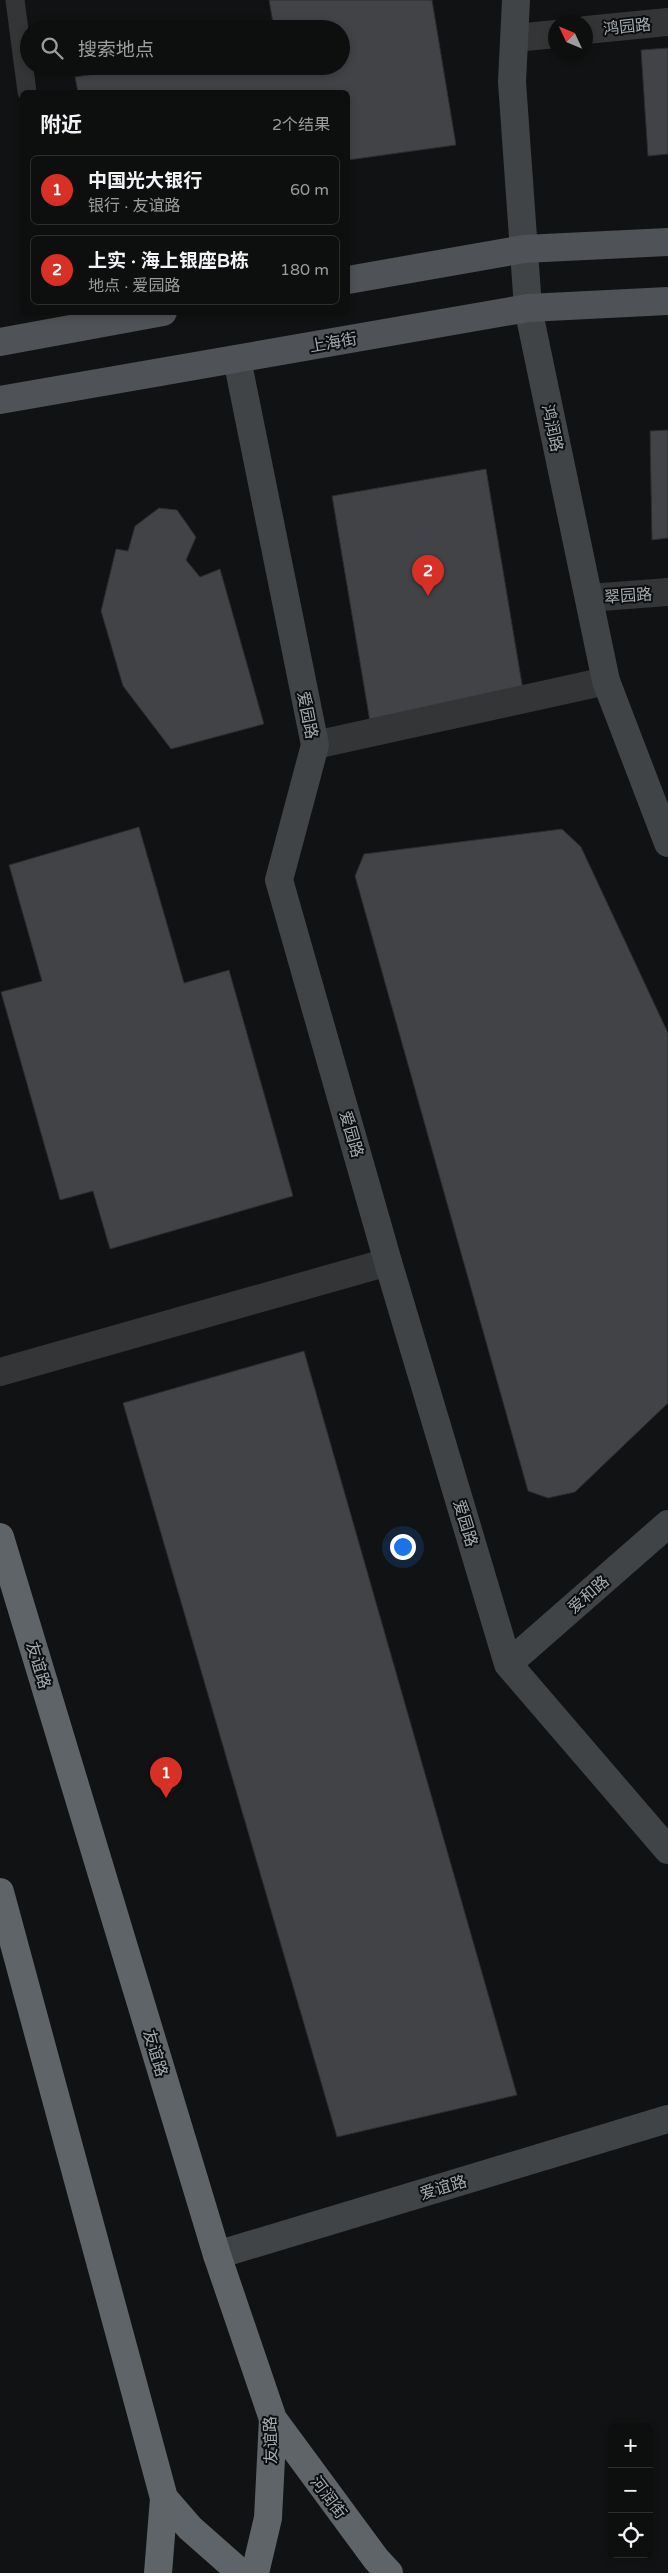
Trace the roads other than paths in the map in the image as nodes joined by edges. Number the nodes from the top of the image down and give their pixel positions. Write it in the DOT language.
graph roads {
  1 [pos="15,0"];
  2 [pos="516,0"];
  3 [pos="668,22"];
  4 [pos="593,29"];
  5 [pos="548,35"];
  6 [pos="20,38"];
  7 [pos="515,38"];
  8 [pos="25,75"];
  9 [pos="27,90"];
  10 [pos="668,242"];
  11 [pos="524,249"];
  12 [pos="350,280"];
  13 [pos="668,301"];
  14 [pos="528,308"];
  15 [pos="132,315"];
  16 [pos="70,321"];
  17 [pos="0,342"];
  18 [pos="237,359"];
  19 [pos="0,400"];
  20 [pos="668,592"];
  21 [pos="589,598"];
  22 [pos="606,681"];
  23 [pos="314,745"];
  24 [pos="668,843"];
  25 [pos="388,1262"];
  26 [pos="0,1372"];
  27 [pos="668,1524"];
  28 [pos="0,1537"];
  29 [pos="508,1664"];
  30 [pos="668,1850"];
  31 [pos="0,1892"];
  32 [pos="668,2119"];
  33 [pos="217,2255"];
  34 [pos="273,2420"];
  35 [pos="164,2498"];
  36 [pos="158,2573"];
  37 [pos="242,2573"];
  38 [pos="255,2573"];
  39 [pos="388,2573"];
  1 -- 6 [label="lane"];
  2 -- 7 [label="street, 鸿润路"];
  3 -- 4 [label="street, 鸿园路"];
  5 -- 7 [label="street"];
  7 -- 11 [label="street, 鸿润路"];
  8 -- 9 [label="lane"];
  10 -- 11 [label="main road"];
  11 -- 12 [label="main road"];
  11 -- 14 [label="street, 鸿润路"];
  13 -- 14 [label="main road, 上海街"];
  14 -- 18 [label="main road, 上海街"];
  14 -- 21 [label="street, 鸿润路"];
  15 -- 16 [label="main road"];
  16 -- 17 [label="main road"];
  18 -- 19 [label="main road, 上海街"];
  18 -- 23 [label="street, 爱园路"];
  20 -- 21 [label="street, 翠园路"];
  21 -- 22 [label="street, 鸿润路"];
  22 -- 23 [label="street"];
  22 -- 24 [label="street, 鸿润路"];
  23 -- 25 [label="street, 爱园路"];
  25 -- 26 [label="street"];
  25 -- 29 [label="street, 爱园路"];
  27 -- 29 [label="street, 爱和路"];
  28 -- 33 [label="highway, 友谊路"];
  29 -- 30 [label="street, 爱园路"];
  31 -- 35 [label="highway"];
  32 -- 33 [label="street, 爱谊路"];
  33 -- 34 [label="highway, 友谊路"];
  34 -- 38 [label="highway, 友谊路"];
  34 -- 39 [label="highway, 河润街"];
  35 -- 36 [label="highway"];
  35 -- 37 [label="highway"];
}
